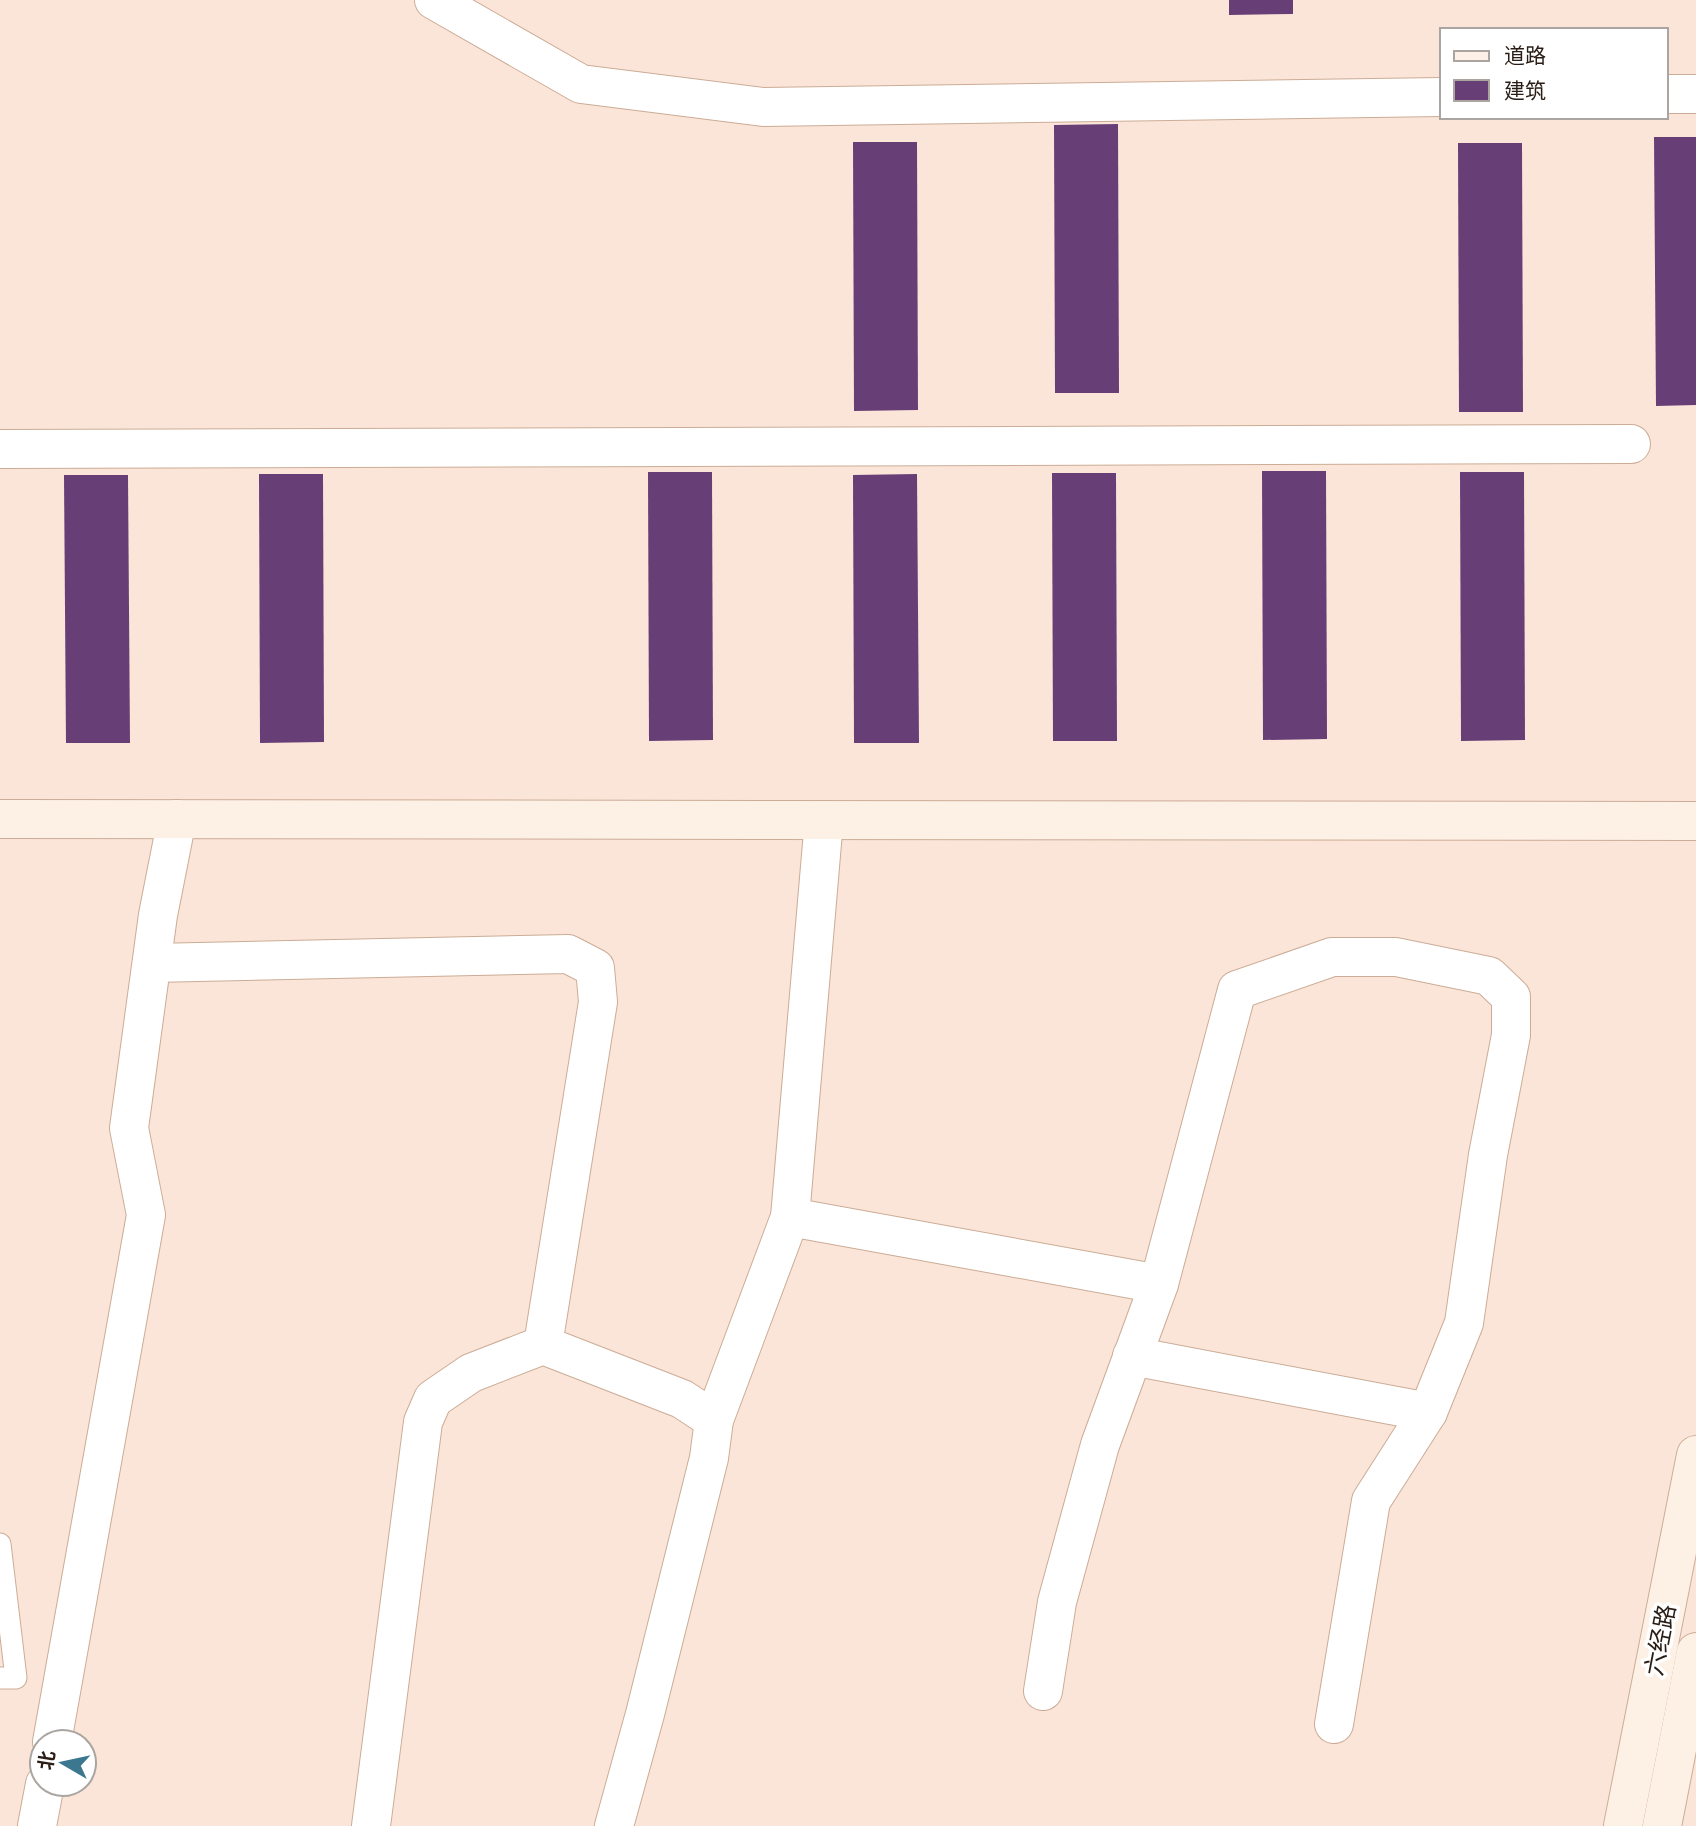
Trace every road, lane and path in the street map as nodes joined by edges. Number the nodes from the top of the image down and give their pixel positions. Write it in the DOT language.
graph roads {
  1 [pos="434,0"];
  2 [pos="1668,94"];
  3 [pos="1696,94"];
  4 [pos="1440,97"];
  5 [pos="1632,444"];
  6 [pos="0,449"];
  7 [pos="0,819"];
  8 [pos="177,819"];
  9 [pos="824,820"];
  10 [pos="1696,821"];
  11 [pos="152,963"];
  12 [pos="790,1217"];
  13 [pos="1159,1283"];
  14 [pos="543,1345"];
  15 [pos="1132,1356"];
  16 [pos="1428,1412"];
  17 [pos="713,1420"];
  18 [pos="1696,1455"];
  19 [pos="0,1544"];
  20 [pos="1696,1652"];
  21 [pos="0,1678"];
  22 [pos="1043,1691"];
  23 [pos="1334,1724"];
  24 [pos="54,1728"];
  25 [pos="42,1798"];
  26 [pos="37,1826"];
  27 [pos="371,1826"];
  28 [pos="614,1826"];
  29 [pos="1623,1826"];
  30 [pos="1662,1826"];
  1 -- 4 [label="street"];
  2 -- 3 [label="street"];
  5 -- 6 [label="street"];
  7 -- 8 [label="street"];
  8 -- 9 [label="street"];
  8 -- 11 [label="street"];
  9 -- 10 [label="street"];
  9 -- 12 [label="street"];
  11 -- 14 [label="street"];
  11 -- 24 [label="street"];
  12 -- 13 [label="street"];
  12 -- 17 [label="street"];
  13 -- 15 [label="street"];
  13 -- 16 [label="street"];
  14 -- 17 [label="street"];
  14 -- 27 [label="street"];
  15 -- 16 [label="street"];
  15 -- 22 [label="street"];
  16 -- 23 [label="street"];
  17 -- 28 [label="street"];
  18 -- 29 [label="street, 六经路"];
  19 -- 21 [label="lane"];
  20 -- 30 [label="street, 六经路"];
  25 -- 26 [label="street"];
}
